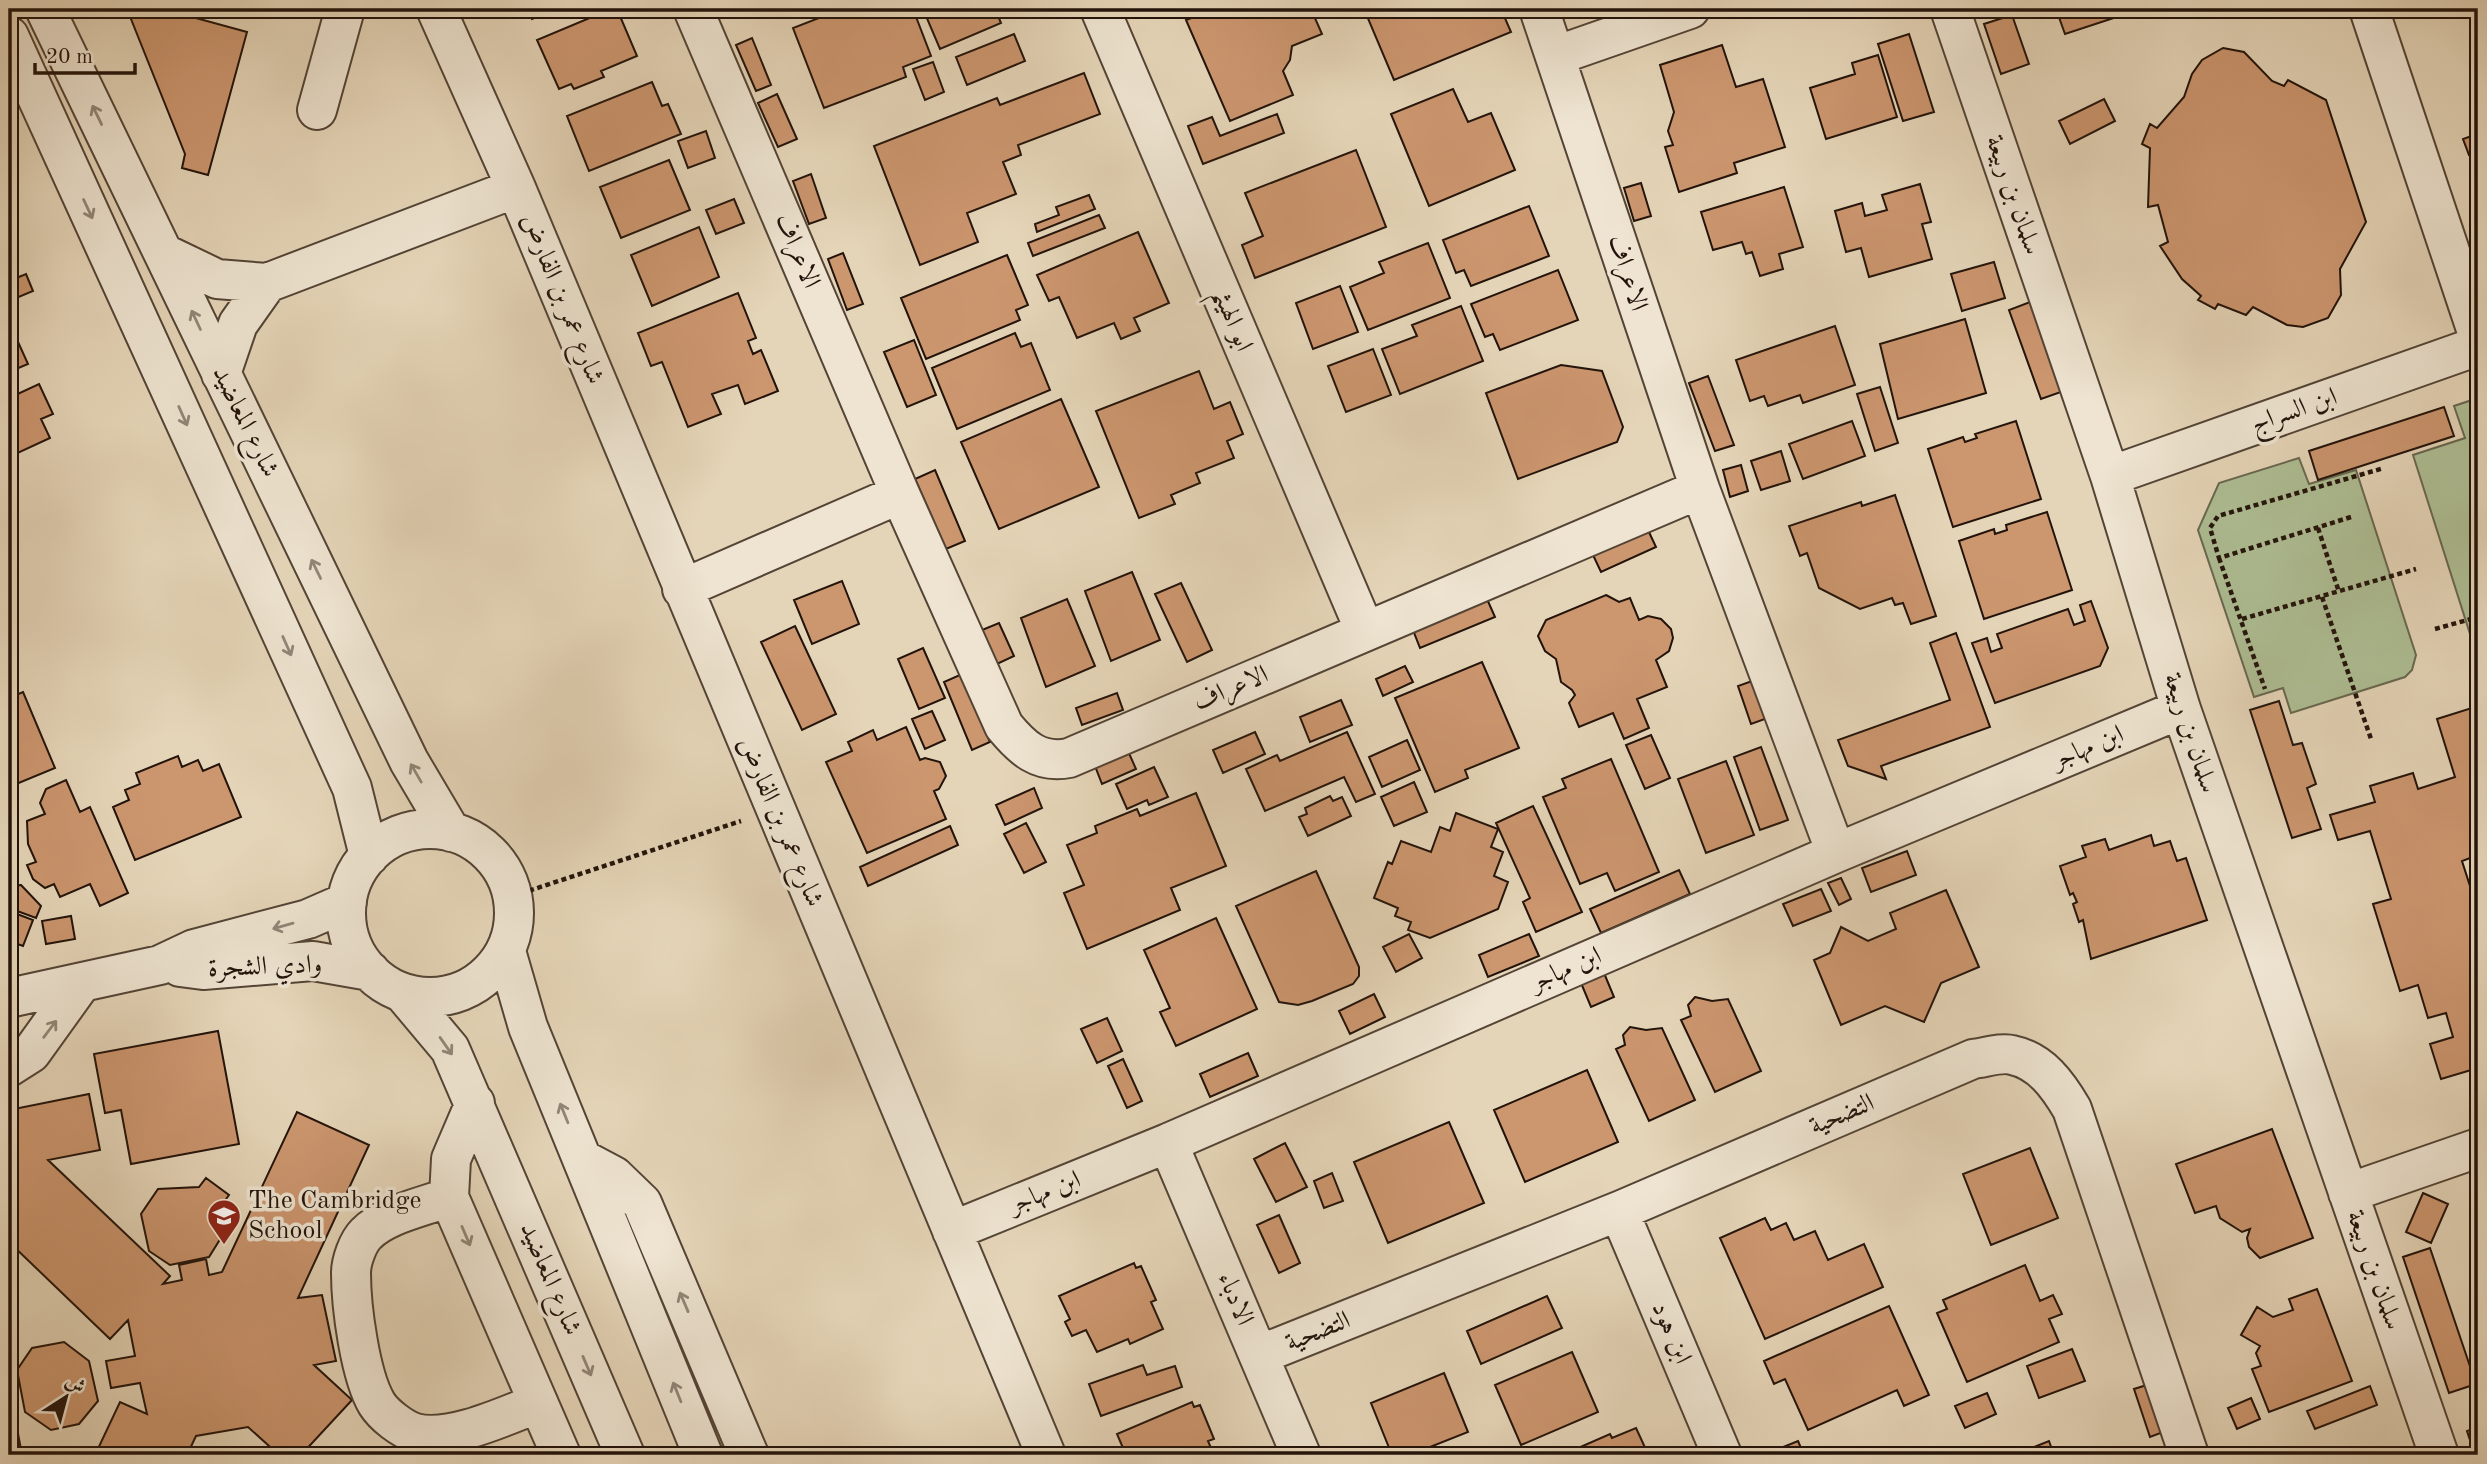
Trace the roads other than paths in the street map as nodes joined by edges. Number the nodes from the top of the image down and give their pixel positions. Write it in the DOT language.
graph roads {
  1 [pos="45,9"];
  2 [pos="345,9"];
  3 [pos="436,9"];
  4 [pos="693,9"];
  5 [pos="1100,9"];
  6 [pos="1539,9"];
  7 [pos="1690,9"];
  8 [pos="1950,9"];
  9 [pos="2369,9"];
  10 [pos="9,36"];
  11 [pos="1555,56"];
  12 [pos="317,110"];
  13 [pos="516,188"];
  14 [pos="165,254"];
  15 [pos="267,284"];
  16 [pos="2478,335"];
  17 [pos="2478,346"];
  18 [pos="221,374"];
  19 [pos="2110,476"];
  20 [pos="1700,489"];
  21 [pos="900,494"];
  22 [pos="682,589"];
  23 [pos="1365,632"];
  24 [pos="2181,709"];
  25 [pos="451,832"];
  26 [pos="1836,853"];
  27 [pos="369,856"];
  28 [pos="347,902"];
  29 [pos="506,951"];
  30 [pos="160,965"];
  31 [pos="370,971"];
  32 [pos="82,982"];
  33 [pos="403,993"];
  34 [pos="9,998"];
  35 [pos="9,1067"];
  36 [pos="475,1103"];
  37 [pos="1168,1143"];
  38 [pos="2478,1148"];
  39 [pos="582,1159"];
  40 [pos="2348,1193"];
  41 [pos="449,1198"];
  42 [pos="1619,1211"];
  43 [pos="952,1231"];
  44 [pos="1259,1355"];
  45 [pos="538,1403"];
  46 [pos="561,1455"];
  47 [pos="625,1455"];
  48 [pos="703,1455"];
  49 [pos="749,1455"];
  50 [pos="1046,1455"];
  51 [pos="1301,1455"];
  52 [pos="1723,1455"];
  53 [pos="2189,1455"];
  54 [pos="2439,1455"];
  14 -- 1 [label="street, شارع المعاضيد, one-way"];
  2 -- 12 [label="street"];
  3 -- 13 [label="street, شارع عمر بن الفارض"];
  4 -- 21 [label="street, الاعراف"];
  5 -- 23 [label="street, ابو الهيثم"];
  6 -- 11 [label="street, الاعراف"];
  7 -- 11 [label="street"];
  8 -- 19 [label="street, سلمان بن ربيعة"];
  9 -- 16 [label="street"];
  10 -- 27 [label="street, شارع المعاضيد, one-way"];
  11 -- 20 [label="street, الاعراف"];
  13 -- 15 [label="street, شارع عمر بن الفارض"];
  13 -- 22 [label="street, شارع عمر بن الفارض"];
  14 -- 15 [label="street, شارع عمر بن الفارض"];
  18 -- 14 [label="street, شارع المعاضيد, one-way"];
  15 -- 18 [label="street"];
  17 -- 19 [label="street, ابن السراج"];
  25 -- 18 [label="street, شارع المعاضيد, one-way"];
  19 -- 24 [label="street, سلمان بن ربيعة"];
  20 -- 23 [label="street, الاعراف"];
  20 -- 26 [label="street, الاعراف"];
  21 -- 22 [label="street"];
  21 -- 23 [label="street, الاعراف"];
  22 -- 43 [label="street, شارع عمر بن الفارض"];
  24 -- 26 [label="street, ابن مهاجر"];
  24 -- 40 [label="street, سلمان بن ربيعة"];
  25 -- 27 [label="street"];
  25 -- 29 [label="street"];
  26 -- 37 [label="street, ابن مهاجر"];
  27 -- 28 [label="street"];
  28 -- 30 [label="street, وادي الشجرة, one-way"];
  28 -- 31 [label="street"];
  29 -- 33 [label="street"];
  39 -- 29 [label="street, one-way"];
  30 -- 31 [label="street, وادي الشجرة"];
  30 -- 32 [label="street, وادي الشجرة"];
  31 -- 33 [label="street"];
  32 -- 34 [label="street, وادي الشجرة"];
  35 -- 32 [label="street, one-way"];
  33 -- 36 [label="street, شارع المعاضيد, one-way"];
  36 -- 41 [label="street"];
  36 -- 47 [label="street, شارع المعاضيد, one-way"];
  37 -- 43 [label="street, ابن مهاجر"];
  37 -- 44 [label="street, الادباء"];
  38 -- 40 [label="street"];
  48 -- 39 [label="street, one-way"];
  49 -- 39 [label="street, one-way"];
  40 -- 54 [label="street, سلمان بن ربيعة"];
  41 -- 45 [label="street, one-way"];
  41 -- 45 [label="street"];
  42 -- 44 [label="street, التضحية"];
  42 -- 52 [label="street, ابن هود"];
  42 -- 53 [label="street, التضحية"];
  43 -- 50 [label="street, شارع عمر بن الفارض"];
  44 -- 51 [label="street, الادباء"];
  45 -- 46 [label="street"];
}
